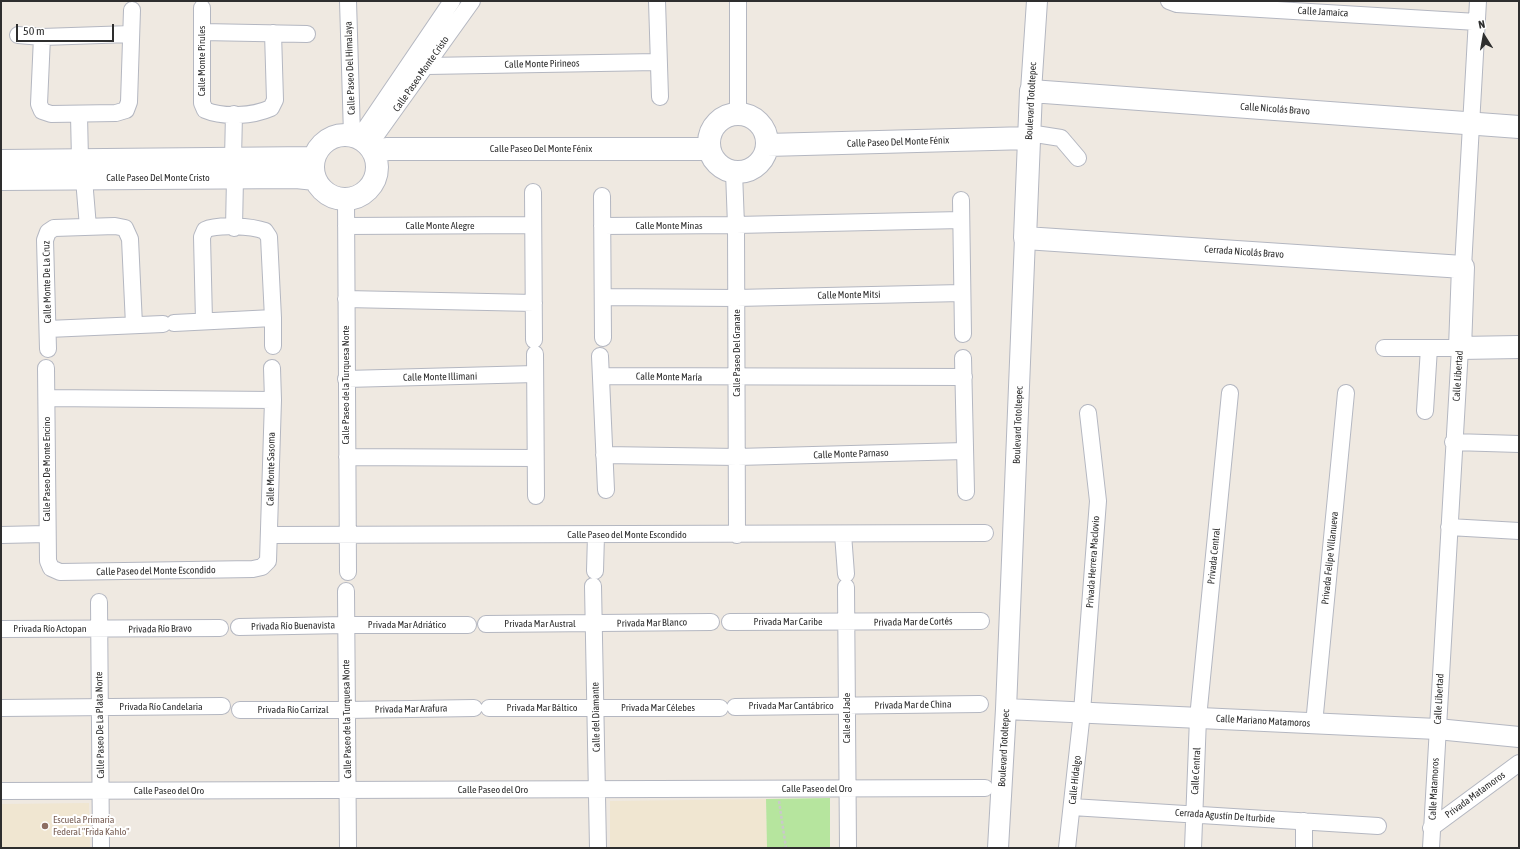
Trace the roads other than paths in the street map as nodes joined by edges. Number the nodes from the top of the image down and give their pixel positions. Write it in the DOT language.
graph roads {
  1 [pos="348,1"];
  2 [pos="452,1"];
  3 [pos="472,1"];
  4 [pos="657,1"];
  5 [pos="738,1"];
  6 [pos="1037,1"];
  7 [pos="1169,1"];
  8 [pos="1478,1"];
  9 [pos="202,8"];
  10 [pos="132,10"];
  11 [pos="1477,22"];
  12 [pos="202,32"];
  13 [pos="274,33"];
  14 [pos="131,34"];
  15 [pos="306,34"];
  16 [pos="18,35"];
  17 [pos="42,37"];
  18 [pos="657,62"];
  19 [pos="427,66"];
  20 [pos="1031,91"];
  21 [pos="660,97"];
  22 [pos="234,114"];
  23 [pos="738,114"];
  24 [pos="80,115"];
  25 [pos="1471,124"];
  26 [pos="1519,127"];
  27 [pos="1029,136"];
  28 [pos="363,142"];
  29 [pos="767,145"];
  30 [pos="709,149"];
  31 [pos="314,158"];
  32 [pos="1078,158"];
  33 [pos="1,161"];
  34 [pos="82,169"];
  35 [pos="234,169"];
  36 [pos="734,172"];
  37 [pos="1,179"];
  38 [pos="315,179"];
  39 [pos="533,192"];
  40 [pos="602,196"];
  41 [pos="346,198"];
  42 [pos="961,200"];
  43 [pos="961,220"];
  44 [pos="533,225"];
  45 [pos="736,225"];
  46 [pos="346,226"];
  47 [pos="602,226"];
  48 [pos="88,227"];
  49 [pos="234,228"];
  50 [pos="1026,238"];
  51 [pos="1463,267"];
  52 [pos="962,293"];
  53 [pos="603,297"];
  54 [pos="736,298"];
  55 [pos="346,299"];
  56 [pos="534,303"];
  57 [pos="273,318"];
  58 [pos="204,322"];
  59 [pos="134,325"];
  60 [pos="48,329"];
  61 [pos="963,334"];
  62 [pos="603,338"];
  63 [pos="273,346"];
  64 [pos="1519,347"];
  65 [pos="1384,348"];
  66 [pos="1429,348"];
  67 [pos="1460,348"];
  68 [pos="48,349"];
  69 [pos="600,356"];
  70 [pos="963,358"];
  71 [pos="46,368"];
  72 [pos="272,368"];
  73 [pos="535,374"];
  74 [pos="601,376"];
  75 [pos="964,377"];
  76 [pos="736,378"];
  77 [pos="346,379"];
  78 [pos="1230,393"];
  79 [pos="1346,393"];
  80 [pos="47,398"];
  81 [pos="273,400"];
  82 [pos="1425,411"];
  83 [pos="1088,413"];
  84 [pos="1453,442"];
  85 [pos="1519,444"];
  86 [pos="965,451"];
  87 [pos="604,454"];
  88 [pos="347,457"];
  89 [pos="737,457"];
  90 [pos="535,458"];
  91 [pos="606,490"];
  92 [pos="966,492"];
  93 [pos="536,496"];
  94 [pos="1449,528"];
  95 [pos="1519,531"];
  96 [pos="985,533"];
  97 [pos="47,534"];
  98 [pos="737,534"];
  99 [pos="843,534"];
  100 [pos="1,535"];
  101 [pos="270,535"];
  102 [pos="347,535"];
  103 [pos="596,535"];
  104 [pos="262,567"];
  105 [pos="51,568"];
  106 [pos="348,572"];
  107 [pos="346,591"];
  108 [pos="99,602"];
  109 [pos="981,621"];
  110 [pos="710,622"];
  111 [pos="730,622"];
  112 [pos="594,623"];
  113 [pos="846,623"];
  114 [pos="486,624"];
  115 [pos="346,625"];
  116 [pos="468,625"];
  117 [pos="239,627"];
  118 [pos="220,628"];
  119 [pos="1,629"];
  120 [pos="100,629"];
  121 [pos="980,704"];
  122 [pos="222,706"];
  123 [pos="847,706"];
  124 [pos="99,707"];
  125 [pos="596,707"];
  126 [pos="728,707"];
  127 [pos="1,708"];
  128 [pos="481,708"];
  129 [pos="1006,709"];
  130 [pos="240,710"];
  131 [pos="347,710"];
  132 [pos="1082,712"];
  133 [pos="1198,718"];
  134 [pos="1314,724"];
  135 [pos="1437,730"];
  136 [pos="1519,737"];
  137 [pos="1519,763"];
  138 [pos="847,788"];
  139 [pos="985,788"];
  140 [pos="598,790"];
  141 [pos="348,791"];
  142 [pos="1,792"];
  143 [pos="101,792"];
  144 [pos="1072,807"];
  145 [pos="1194,813"];
  146 [pos="1304,821"];
  147 [pos="1378,826"];
  148 [pos="1432,828"];
  149 [pos="101,848"];
  150 [pos="348,848"];
  151 [pos="598,848"];
  152 [pos="848,848"];
  153 [pos="998,848"];
  154 [pos="1067,848"];
  155 [pos="1193,848"];
  156 [pos="1304,848"];
  157 [pos="1431,848"];
  1 -- 28 [label="street, Calle Paseo Del Himalaya"];
  2 -- 28 [label="street, Calle Paseo Monte Cristo"];
  3 -- 19 [label="street, Calle Paseo Monte Cristo"];
  4 -- 18 [label="street"];
  5 -- 23 [label="street"];
  6 -- 20 [label="street, Boulevard Totoltepec"];
  7 -- 11 [label="street, Calle Jamaica"];
  8 -- 11 [label="street, Calle Libertad"];
  9 -- 12 [label="street, Calle Monte Pirules"];
  10 -- 14 [label="street"];
  11 -- 25 [label="street, Calle Libertad"];
  12 -- 13 [label="street"];
  12 -- 22 [label="street, Calle Monte Pirules"];
  13 -- 15 [label="street"];
  13 -- 22 [label="street, Calle Monte Pirules"];
  14 -- 17 [label="street"];
  14 -- 24 [label="street"];
  16 -- 17 [label="street"];
  17 -- 24 [label="street"];
  18 -- 19 [label="street, Calle Monte Pirineos"];
  18 -- 21 [label="street"];
  19 -- 28 [label="street, Calle Paseo Monte Cristo"];
  20 -- 25 [label="main road, Calle Nicolás Bravo"];
  20 -- 27 [label="main road, Boulevard Totoltepec"];
  22 -- 35 [label="street"];
  23 -- 29 [label="main road"];
  23 -- 30 [label="main road"];
  24 -- 34 [label="street"];
  25 -- 26 [label="main road, Calle Nicolás Bravo"];
  25 -- 51 [label="street, Calle Libertad"];
  27 -- 29 [label="main road, Calle Paseo Del Monte Fénix"];
  27 -- 32 [label="street"];
  27 -- 50 [label="main road, Boulevard Totoltepec"];
  28 -- 30 [label="main road, Calle Paseo Del Monte Fénix"];
  28 -- 31 [label="main road"];
  28 -- 41 [label="main road"];
  29 -- 36 [label="main road"];
  30 -- 36 [label="main road"];
  31 -- 35 [label="main road, Calle Paseo Del Monte Cristo"];
  31 -- 38 [label="main road"];
  33 -- 34 [label="main road, Calle Paseo Del Monte Cristo"];
  34 -- 35 [label="main road, Calle Paseo Del Monte Cristo"];
  34 -- 37 [label="main road, Calle Paseo Del Monte Cristo"];
  34 -- 48 [label="street"];
  35 -- 38 [label="main road, Calle Paseo Del Monte Cristo"];
  35 -- 49 [label="street"];
  36 -- 45 [label="street, Calle Paseo Del Granate"];
  38 -- 41 [label="main road"];
  39 -- 44 [label="street"];
  40 -- 47 [label="street"];
  41 -- 46 [label="street, Calle Paseo de la Turquesa Norte"];
  42 -- 43 [label="street"];
  43 -- 45 [label="street"];
  43 -- 52 [label="street"];
  44 -- 46 [label="street, Calle Monte Alegre"];
  44 -- 56 [label="street"];
  45 -- 47 [label="street, Calle Monte Minas"];
  45 -- 54 [label="street, Calle Paseo Del Granate"];
  46 -- 55 [label="street, Calle Paseo de la Turquesa Norte"];
  47 -- 53 [label="street"];
  48 -- 59 [label="street"];
  48 -- 60 [label="street, Calle Monte De La Cruz"];
  49 -- 57 [label="street"];
  49 -- 58 [label="street"];
  50 -- 51 [label="main road, Cerrada Nicolás Bravo"];
  50 -- 129 [label="street, Boulevard Totoltepec"];
  51 -- 67 [label="main road, Calle Libertad"];
  52 -- 54 [label="street, Calle Monte Mitsi"];
  52 -- 61 [label="street"];
  53 -- 54 [label="street"];
  53 -- 62 [label="street"];
  54 -- 76 [label="street, Calle Paseo Del Granate"];
  55 -- 56 [label="street"];
  55 -- 77 [label="street, Calle Paseo de la Turquesa Norte"];
  56 -- 73 [label="street"];
  57 -- 58 [label="street"];
  57 -- 63 [label="street"];
  58 -- 59 [label="street"];
  59 -- 60 [label="street"];
  60 -- 68 [label="street, Calle Monte De La Cruz"];
  64 -- 67 [label="main road"];
  65 -- 66 [label="street"];
  66 -- 67 [label="street"];
  66 -- 82 [label="street"];
  67 -- 84 [label="street, Calle Libertad"];
  69 -- 74 [label="street"];
  70 -- 75 [label="street"];
  71 -- 80 [label="street, Calle Paseo De Monte Encino"];
  72 -- 81 [label="street, Calle Monte Sasoma"];
  73 -- 77 [label="street, Calle Monte Illimani"];
  73 -- 90 [label="street"];
  74 -- 76 [label="street, Calle Monte María"];
  74 -- 87 [label="street"];
  75 -- 76 [label="street"];
  75 -- 86 [label="street"];
  76 -- 89 [label="street, Calle Paseo Del Granate"];
  77 -- 88 [label="street, Calle Paseo de la Turquesa Norte"];
  78 -- 133 [label="street, Privada Central"];
  79 -- 134 [label="street, Privada Felipe Villanueva"];
  80 -- 81 [label="street"];
  80 -- 97 [label="street, Calle Paseo De Monte Encino"];
  81 -- 101 [label="street, Calle Monte Sasoma"];
  83 -- 132 [label="street, Privada Herrera Maclovio"];
  84 -- 85 [label="street"];
  84 -- 94 [label="street, Calle Libertad"];
  86 -- 89 [label="street, Calle Monte Parnaso"];
  86 -- 92 [label="street"];
  87 -- 89 [label="street"];
  87 -- 91 [label="street"];
  88 -- 90 [label="street"];
  88 -- 102 [label="street, Calle Paseo de la Turquesa Norte"];
  89 -- 98 [label="street, Calle Paseo Del Granate"];
  90 -- 93 [label="street"];
  94 -- 95 [label="street"];
  94 -- 135 [label="street, Calle Libertad"];
  96 -- 99 [label="street, Calle Paseo del Monte Escondido"];
  97 -- 100 [label="street"];
  97 -- 105 [label="street, Calle Paseo De Monte Encino"];
  98 -- 99 [label="street, Calle Paseo del Monte Escondido"];
  98 -- 103 [label="street, Calle Paseo del Monte Escondido"];
  99 -- 113 [label="street, Calle del Jade"];
  101 -- 102 [label="street, Calle Paseo del Monte Escondido"];
  101 -- 104 [label="street, Calle Monte Sasoma"];
  102 -- 103 [label="street, Calle Paseo del Monte Escondido"];
  102 -- 106 [label="street, Calle Paseo de la Turquesa Norte"];
  103 -- 112 [label="street, Calle del Diamante"];
  104 -- 105 [label="street, Calle Paseo del Monte Escondido"];
  107 -- 115 [label="street, Calle Paseo de la Turquesa Norte"];
  108 -- 120 [label="street, Calle Paseo De La Plata Norte"];
  109 -- 113 [label="street, Privada Mar de Cortés"];
  110 -- 112 [label="street, Privada Mar Blanco"];
  111 -- 113 [label="street, Privada Mar Caribe"];
  112 -- 114 [label="street, Privada Mar Austral"];
  112 -- 125 [label="street, Calle del Diamante"];
  113 -- 123 [label="street, Calle del Jade"];
  115 -- 116 [label="street, Privada Mar Adriático"];
  115 -- 117 [label="street, Privada Río Buenavista"];
  115 -- 131 [label="street, Calle Paseo de la Turquesa Norte"];
  118 -- 120 [label="street, Privada Río Bravo"];
  119 -- 120 [label="street, Privada Río Actopan"];
  120 -- 124 [label="street, Calle Paseo De La Plata Norte"];
  121 -- 123 [label="street, Privada Mar de China"];
  122 -- 124 [label="street, Privada Río Candelaria"];
  123 -- 126 [label="street, Privada Mar Cantábrico"];
  123 -- 138 [label="street, Calle del Jade"];
  124 -- 127 [label="street, Privada Río Candelaria"];
  124 -- 143 [label="street, Calle Paseo De La Plata Norte"];
  125 -- 126 [label="street, Privada Mar Célebes"];
  125 -- 128 [label="street, Privada Mar Báltico"];
  125 -- 140 [label="street, Calle del Diamante"];
  128 -- 131 [label="street, Privada Mar Arafura"];
  129 -- 132 [label="street, Calle Mariano Matamoros"];
  129 -- 153 [label="street, Boulevard Totoltepec"];
  130 -- 131 [label="street, Privada Río Carrizal"];
  131 -- 141 [label="street, Calle Paseo de la Turquesa Norte"];
  132 -- 133 [label="street, Calle Mariano Matamoros"];
  132 -- 144 [label="street, Calle Hidalgo"];
  133 -- 134 [label="street, Calle Mariano Matamoros"];
  133 -- 145 [label="street, Calle Central"];
  134 -- 135 [label="street, Calle Mariano Matamoros"];
  135 -- 136 [label="street, Calle Mariano Matamoros"];
  135 -- 148 [label="street, Calle Matamoros"];
  137 -- 148 [label="street, Privada Matamoros"];
  138 -- 139 [label="street, Calle Paseo del Oro"];
  138 -- 140 [label="street, Calle Paseo del Oro"];
  138 -- 152 [label="street, Calle del Jade"];
  140 -- 141 [label="street, Calle Paseo del Oro"];
  140 -- 151 [label="street, Calle del Diamante"];
  141 -- 143 [label="street, Calle Paseo del Oro"];
  141 -- 150 [label="street, Calle Paseo de la Turquesa Norte"];
  142 -- 143 [label="street, Calle Paseo del Oro"];
  143 -- 149 [label="street, Calle Paseo De La Plata Norte"];
  144 -- 145 [label="street, Cerrada Agustín De Iturbide"];
  144 -- 154 [label="street, Calle Hidalgo"];
  145 -- 146 [label="street, Cerrada Agustín De Iturbide"];
  145 -- 155 [label="street, Calle Central"];
  146 -- 147 [label="street, Cerrada Agustín De Iturbide"];
  146 -- 156 [label="street"];
  148 -- 157 [label="street, Calle Matamoros"];
}
